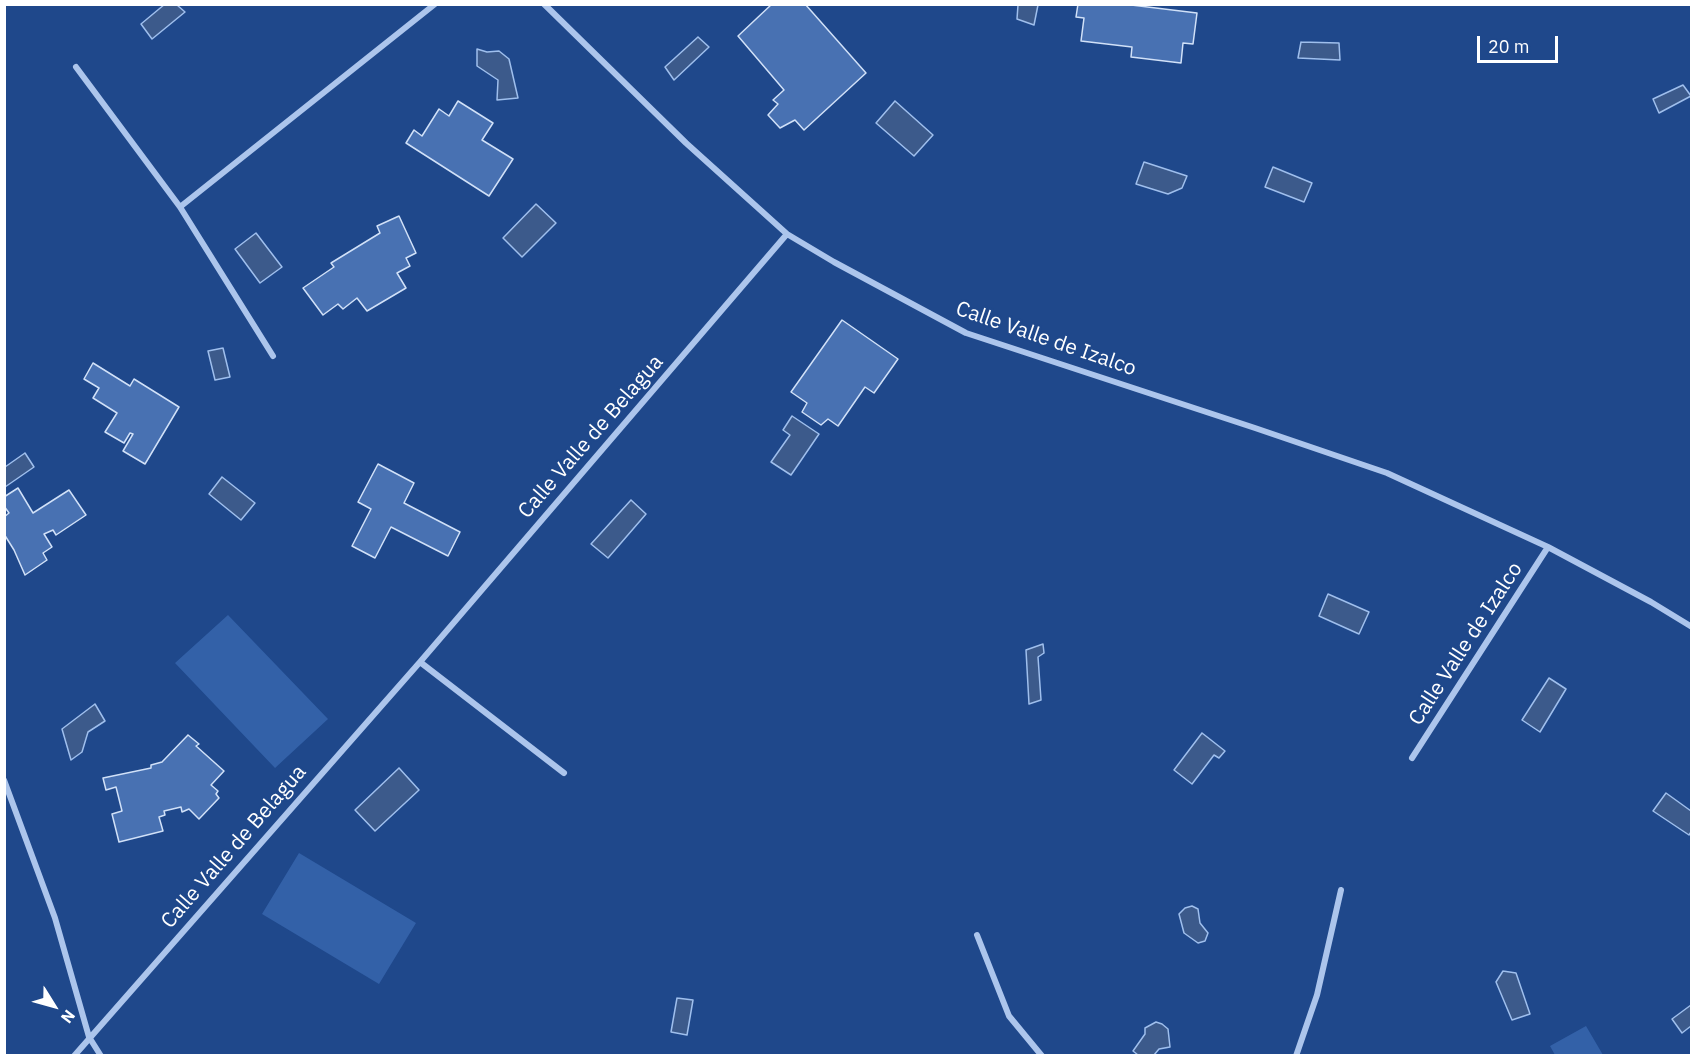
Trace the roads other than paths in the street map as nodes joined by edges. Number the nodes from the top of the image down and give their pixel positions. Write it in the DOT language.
graph roads {
  1 [pos="435,4"];
  2 [pos="544,4"];
  3 [pos="76,68"];
  4 [pos="180,207"];
  5 [pos="786,234"];
  6 [pos="273,356"];
  7 [pos="1548,548"];
  8 [pos="1692,627"];
  9 [pos="420,662"];
  10 [pos="1412,758"];
  11 [pos="564,772"];
  12 [pos="4,780"];
  13 [pos="1341,890"];
  14 [pos="977,935"];
  15 [pos="89,1037"];
  16 [pos="74,1056"];
  17 [pos="101,1056"];
  18 [pos="1041,1056"];
  19 [pos="1296,1056"];
  1 -- 4 [label="street"];
  2 -- 5 [label="street, Calle Valle de Izalco"];
  3 -- 4 [label="street"];
  4 -- 6 [label="street"];
  5 -- 7 [label="street, Calle Valle de Izalco"];
  5 -- 9 [label="street, Calle Valle de Belagua"];
  7 -- 8 [label="street, Calle Valle de Izalco"];
  7 -- 10 [label="street, Calle Valle de Izalco"];
  9 -- 11 [label="street"];
  9 -- 15 [label="street, Calle Valle de Belagua"];
  12 -- 15 [label="street"];
  13 -- 19 [label="street"];
  14 -- 18 [label="street"];
  15 -- 16 [label="street, Calle Valle de Belagua"];
  15 -- 17 [label="street"];
}
